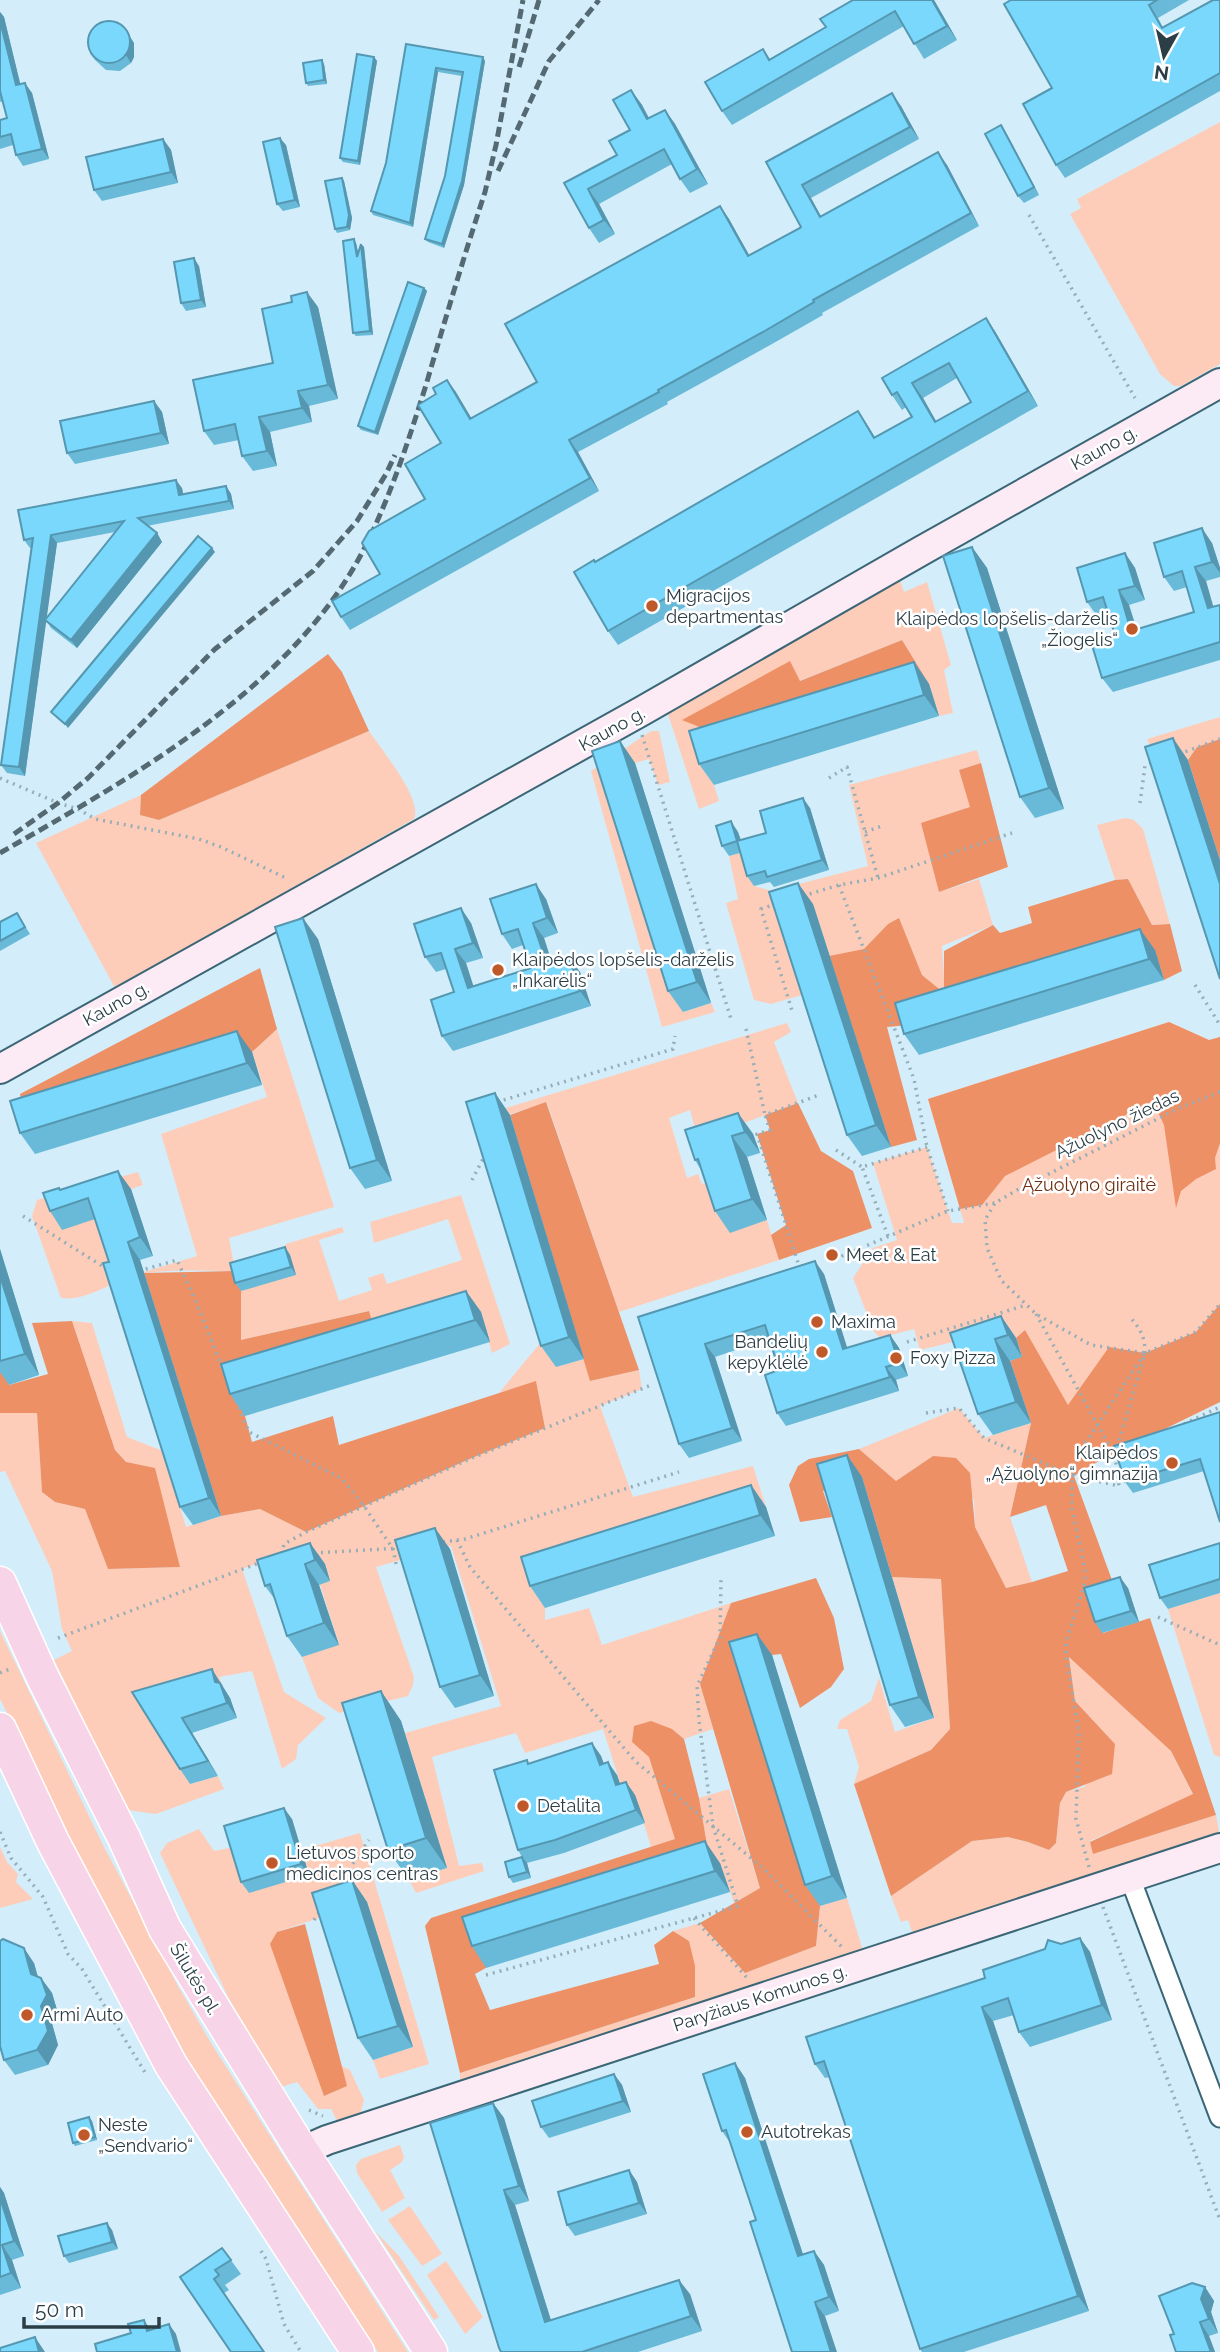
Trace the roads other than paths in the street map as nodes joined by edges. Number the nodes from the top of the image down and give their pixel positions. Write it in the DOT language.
graph roads {
  1 [pos="1220,383"];
  2 [pos="0,1069"];
  3 [pos="0,1583"];
  4 [pos="0,1729"];
  5 [pos="1220,1848"];
  6 [pos="1130,1878"];
  7 [pos="1220,2117"];
  8 [pos="302,2151"];
  9 [pos="358,2352"];
  10 [pos="432,2352"];
  1 -- 2 [label="main road, Kauno g."];
  3 -- 8 [label="main road, Šilutės pl."];
  4 -- 9 [label="main road"];
  5 -- 6 [label="main road, Paryžiaus Komunos g."];
  6 -- 7 [label="street"];
  6 -- 8 [label="main road, Paryžiaus Komunos g."];
  8 -- 10 [label="main road, Šilutės pl."];
}
